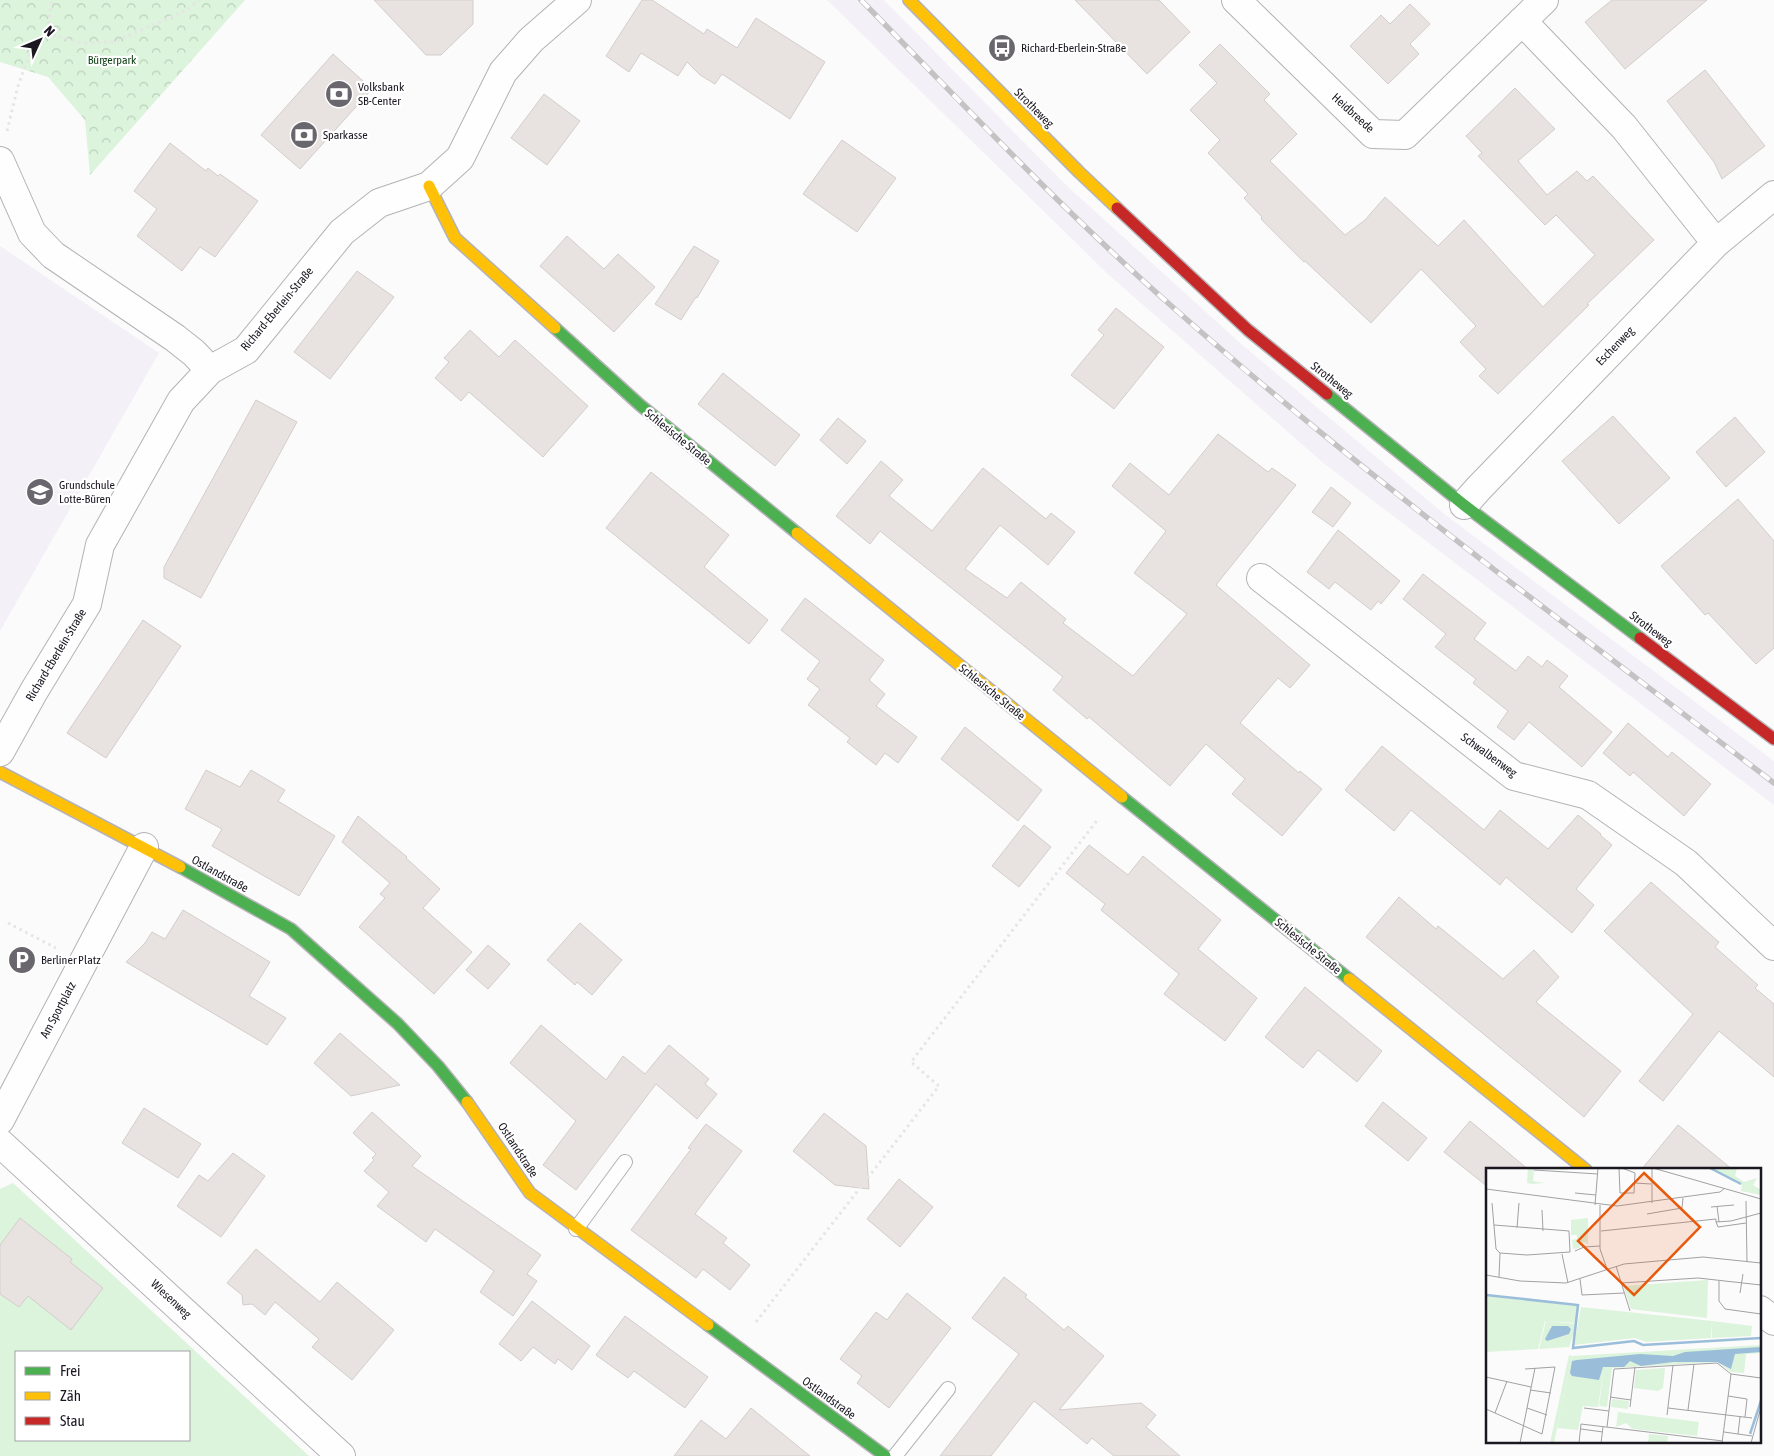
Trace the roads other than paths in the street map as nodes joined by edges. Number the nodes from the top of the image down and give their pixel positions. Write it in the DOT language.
graph roads {
  1 [pos="577,0"];
  2 [pos="909,0"];
  3 [pos="1236,0"];
  4 [pos="1544,0"];
  5 [pos="1522,21"];
  6 [pos="0,161"];
  7 [pos="429,186"];
  8 [pos="1774,195"];
  9 [pos="1716,243"];
  10 [pos="210,370"];
  11 [pos="1464,506"];
  12 [pos="1260,578"];
  13 [pos="1774,739"];
  14 [pos="0,752"];
  15 [pos="0,772"];
  16 [pos="144,848"];
  17 [pos="1774,946"];
  18 [pos="0,1120"];
  19 [pos="0,1143"];
  20 [pos="625,1162"];
  21 [pos="1584,1168"];
  22 [pos="576,1228"];
  23 [pos="1762,1312"];
  24 [pos="1774,1321"];
  25 [pos="948,1389"];
  26 [pos="341,1456"];
  27 [pos="884,1456"];
  28 [pos="895,1456"];
  1 -- 7 [label="street, Richard-Eberlein-Straße"];
  2 -- 11 [label="street, Strotheweg"];
  3 -- 5 [label="street, Heidbreede"];
  4 -- 5 [label="street, Heidbreede"];
  5 -- 9 [label="street"];
  6 -- 10 [label="street"];
  7 -- 10 [label="street, Richard-Eberlein-Straße"];
  7 -- 21 [label="street, Schlesische Straße"];
  8 -- 9 [label="street, Eschenweg"];
  9 -- 11 [label="street, Eschenweg"];
  10 -- 14 [label="street, Richard-Eberlein-Straße"];
  11 -- 13 [label="street, Strotheweg"];
  12 -- 17 [label="street, Schwalbenweg"];
  15 -- 16 [label="street"];
  16 -- 18 [label="street, Am Sportplatz"];
  16 -- 22 [label="street, Ostlandstraße"];
  19 -- 26 [label="street, Wiesenweg"];
  20 -- 22 [label="lane"];
  22 -- 27 [label="street, Ostlandstraße"];
  23 -- 24 [label="street"];
  25 -- 28 [label="lane"];
}
